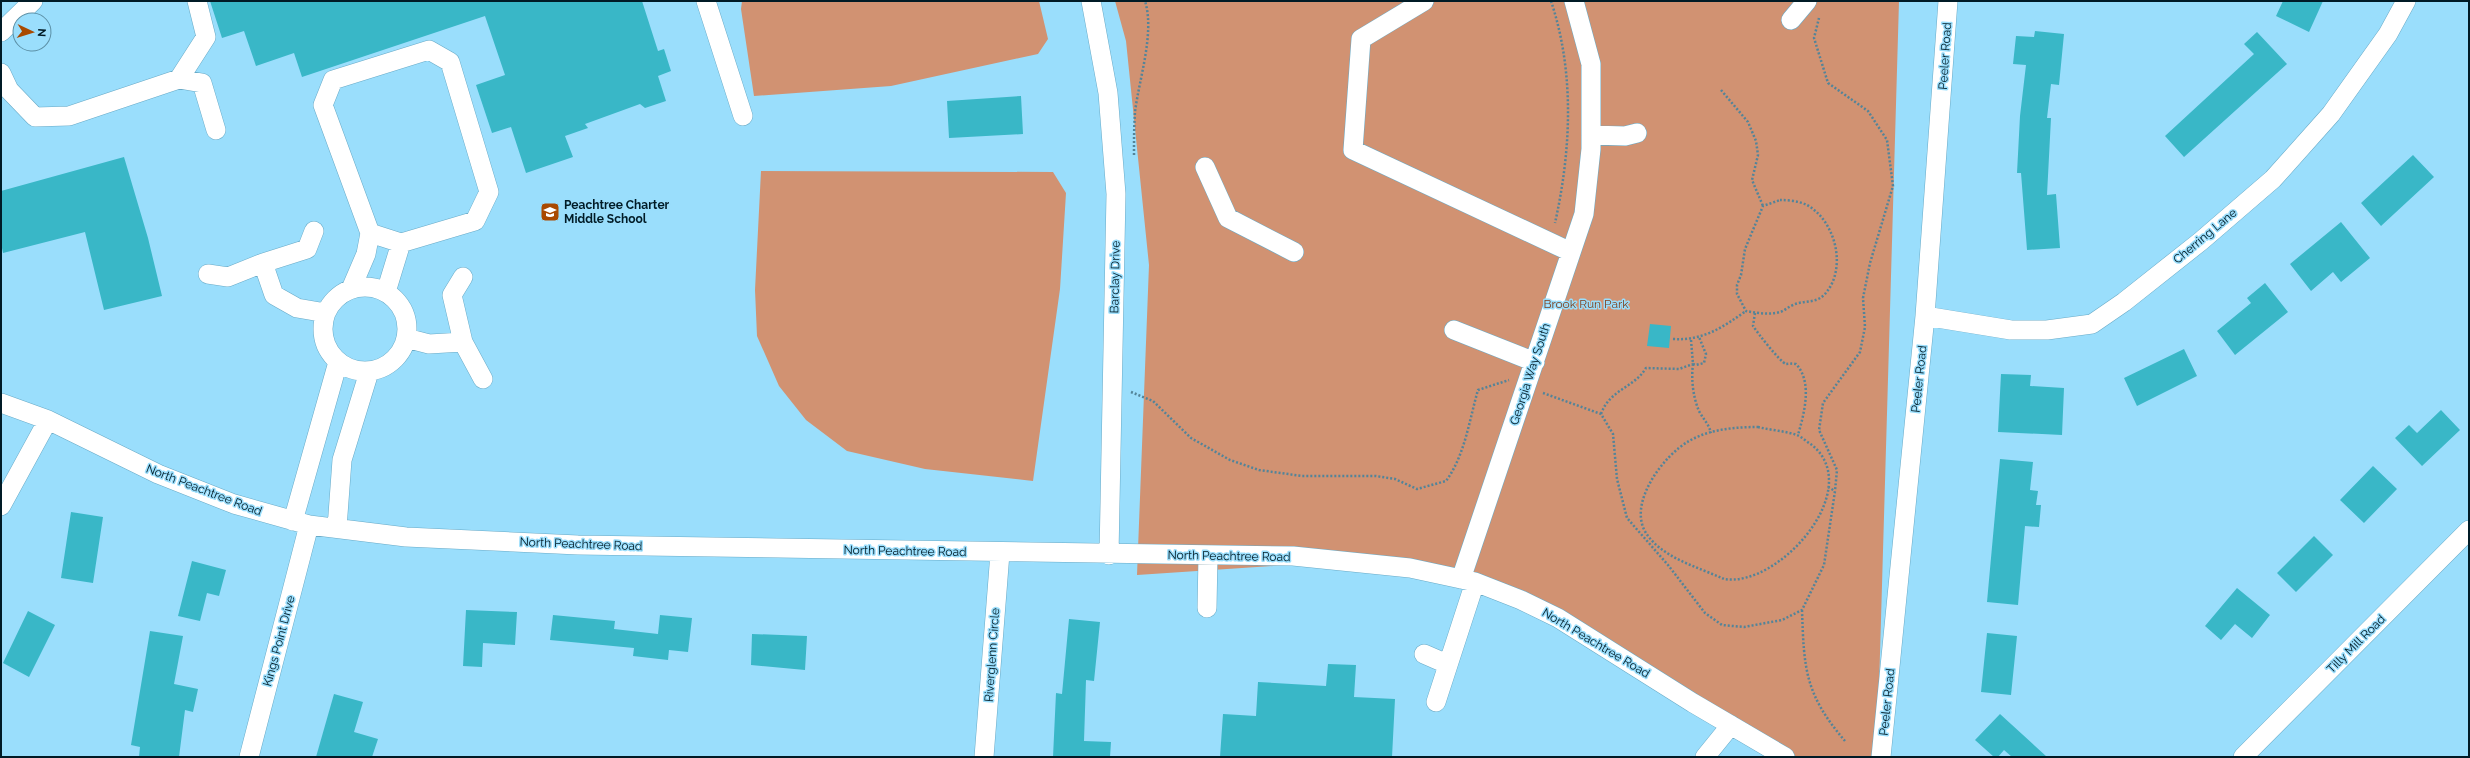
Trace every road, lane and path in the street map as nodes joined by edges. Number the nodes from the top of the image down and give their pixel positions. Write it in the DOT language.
graph roads {
  1 [pos="33,1"];
  2 [pos="197,1"];
  3 [pos="706,1"];
  4 [pos="1091,1"];
  5 [pos="1424,1"];
  6 [pos="1550,1"];
  7 [pos="1574,1"];
  8 [pos="1807,1"];
  9 [pos="1948,1"];
  10 [pos="2406,1"];
  11 [pos="1791,20"];
  12 [pos="1,32"];
  13 [pos="1,72"];
  14 [pos="179,79"];
  15 [pos="1721,90"];
  16 [pos="743,116"];
  17 [pos="216,130"];
  18 [pos="1637,133"];
  19 [pos="1590,135"];
  20 [pos="1205,166"];
  21 [pos="1763,206"];
  22 [pos="314,231"];
  23 [pos="370,233"];
  24 [pos="401,242"];
  25 [pos="1550,242"];
  26 [pos="1294,252"];
  27 [pos="1571,252"];
  28 [pos="263,263"];
  29 [pos="208,274"];
  30 [pos="463,277"];
  31 [pos="351,289"];
  32 [pos="386,292"];
  33 [pos="1746,311"];
  34 [pos="326,313"];
  35 [pos="1755,313"];
  36 [pos="1925,316"];
  37 [pos="1454,330"];
  38 [pos="1700,337"];
  39 [pos="406,338"];
  40 [pos="1673,339"];
  41 [pos="1691,340"];
  42 [pos="462,342"];
  43 [pos="1516,354"];
  44 [pos="338,362"];
  45 [pos="1535,362"];
  46 [pos="1693,364"];
  47 [pos="369,372"];
  48 [pos="483,379"];
  49 [pos="1506,387"];
  50 [pos="1,403"];
  51 [pos="1602,414"];
  52 [pos="48,420"];
  53 [pos="1711,433"];
  54 [pos="1798,435"];
  55 [pos="1828,487"];
  56 [pos="1835,491"];
  57 [pos="1,506"];
  58 [pos="301,523"];
  59 [pos="337,528"];
  60 [pos="2469,530"];
  61 [pos="1651,539"];
  62 [pos="1648,543"];
  63 [pos="1000,553"];
  64 [pos="1109,555"];
  65 [pos="1208,556"];
  66 [pos="1468,581"];
  67 [pos="1207,608"];
  68 [pos="1802,610"];
  69 [pos="1424,654"];
  70 [pos="1447,664"];
  71 [pos="1436,702"];
  72 [pos="1731,725"];
  73 [pos="1845,741"];
  74 [pos="249,757"];
  75 [pos="984,757"];
  76 [pos="1705,757"];
  77 [pos="1785,757"];
  78 [pos="1881,757"];
  79 [pos="2243,757"];
  1 -- 12 [label="street"];
  2 -- 14 [label="street"];
  3 -- 16 [label="street"];
  4 -- 64 [label="street, Barclay Drive"];
  5 -- 25 [label="street"];
  6 -- 25 [label="path"];
  7 -- 19 [label="street, Georgia Way South"];
  8 -- 11 [label="street"];
  9 -- 36 [label="street, Peeler Road"];
  10 -- 36 [label="street, Cherring Lane"];
  13 -- 14 [label="street"];
  14 -- 17 [label="street"];
  15 -- 21 [label="path"];
  18 -- 19 [label="street"];
  19 -- 27 [label="street, Georgia Way South"];
  20 -- 26 [label="street"];
  21 -- 33 [label="path"];
  21 -- 35 [label="path"];
  22 -- 28 [label="street"];
  23 -- 24 [label="street"];
  23 -- 24 [label="street"];
  23 -- 31 [label="street"];
  24 -- 32 [label="street"];
  25 -- 27 [label="street"];
  27 -- 45 [label="street, Georgia Way South"];
  28 -- 29 [label="street"];
  28 -- 34 [label="street"];
  30 -- 42 [label="street"];
  31 -- 32 [label="street"];
  31 -- 34 [label="street"];
  32 -- 39 [label="street"];
  33 -- 35 [label="path"];
  33 -- 38 [label="path"];
  34 -- 44 [label="street"];
  35 -- 54 [label="path"];
  36 -- 78 [label="street, Peeler Road"];
  37 -- 43 [label="street"];
  38 -- 41 [label="path"];
  38 -- 46 [label="path"];
  39 -- 42 [label="street"];
  39 -- 47 [label="street"];
  40 -- 41 [label="path"];
  41 -- 46 [label="path"];
  42 -- 48 [label="street"];
  43 -- 45 [label="street"];
  43 -- 49 [label="path"];
  44 -- 47 [label="street"];
  44 -- 58 [label="street, Kings Point Drive"];
  45 -- 66 [label="street, Georgia Way South"];
  46 -- 51 [label="path"];
  46 -- 53 [label="path"];
  47 -- 59 [label="street"];
  50 -- 52 [label="street, North Peachtree Road"];
  52 -- 57 [label="street"];
  52 -- 58 [label="street, North Peachtree Road"];
  53 -- 54 [label="path"];
  53 -- 61 [label="path"];
  54 -- 55 [label="path"];
  55 -- 56 [label="path"];
  55 -- 61 [label="path"];
  58 -- 59 [label="street, North Peachtree Road"];
  58 -- 74 [label="street, Kings Point Drive"];
  59 -- 63 [label="street, North Peachtree Road"];
  60 -- 79 [label="street, Tilly Mill Road"];
  61 -- 62 [label="path"];
  63 -- 64 [label="street, North Peachtree Road"];
  63 -- 75 [label="street, Riverglenn Circle"];
  64 -- 65 [label="street, North Peachtree Road"];
  65 -- 66 [label="street, North Peachtree Road"];
  65 -- 67 [label="street"];
  66 -- 70 [label="street, Georgia Way South"];
  66 -- 72 [label="street, North Peachtree Road"];
  68 -- 73 [label="path"];
  69 -- 70 [label="street"];
  70 -- 71 [label="street, Georgia Way South"];
  72 -- 76 [label="street"];
  72 -- 77 [label="street, North Peachtree Road"];
}
